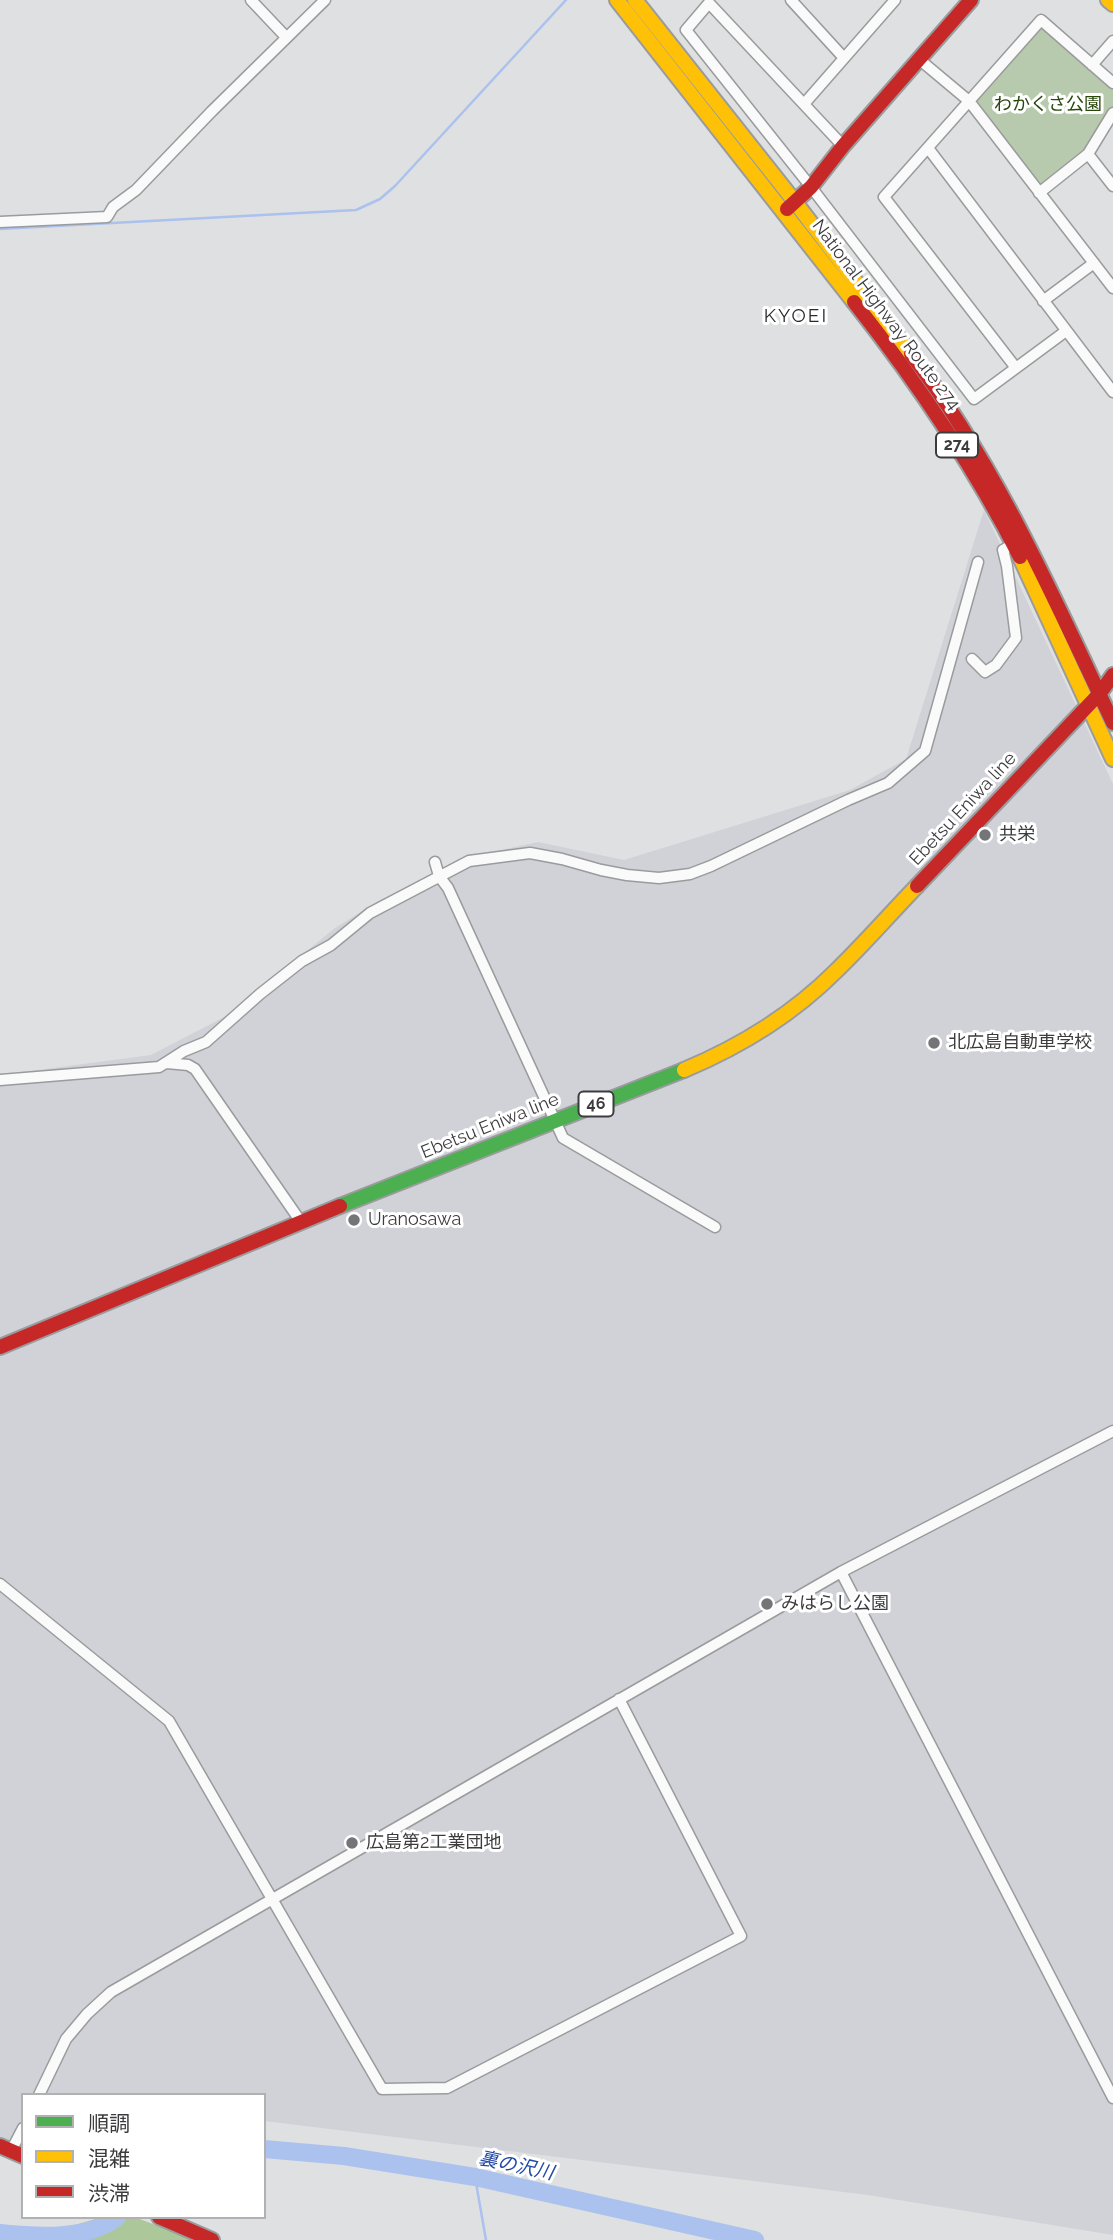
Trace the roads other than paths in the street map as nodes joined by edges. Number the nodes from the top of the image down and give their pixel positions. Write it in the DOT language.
graph roads {
  1 [pos="251,0"];
  2 [pos="325,0"];
  3 [pos="617,0"];
  4 [pos="635,0"];
  5 [pos="895,0"];
  6 [pos="971,0"];
  7 [pos="1108,0"];
  8 [pos="793,1"];
  9 [pos="1113,4"];
  10 [pos="286,37"];
  11 [pos="1113,41"];
  12 [pos="844,58"];
  13 [pos="920,60"];
  14 [pos="1092,65"];
  15 [pos="1113,83"];
  16 [pos="969,101"];
  17 [pos="804,104"];
  18 [pos="1113,113"];
  19 [pos="843,146"];
  20 [pos="928,148"];
  21 [pos="1088,154"];
  22 [pos="1113,186"];
  23 [pos="811,187"];
  24 [pos="1040,192"];
  25 [pos="789,207"];
  26 [pos="0,222"];
  27 [pos="1094,263"];
  28 [pos="1113,288"];
  29 [pos="1043,301"];
  30 [pos="1066,331"];
  31 [pos="1016,368"];
  32 [pos="1113,392"];
  33 [pos="1014,544"];
  34 [pos="978,562"];
  35 [pos="972,659"];
  36 [pos="1113,675"];
  37 [pos="1100,693"];
  38 [pos="1088,705"];
  39 [pos="1113,723"];
  40 [pos="1113,760"];
  41 [pos="435,862"];
  42 [pos="439,876"];
  43 [pos="166,1062"];
  44 [pos="0,1080"];
  45 [pos="554,1121"];
  46 [pos="301,1222"];
  47 [pos="715,1227"];
  48 [pos="0,1347"];
  49 [pos="1113,1431"];
  50 [pos="841,1572"];
  51 [pos="0,1584"];
  52 [pos="619,1699"];
  53 [pos="271,1899"];
  54 [pos="40,2093"];
  55 [pos="1113,2098"];
  56 [pos="21,2132"];
  57 [pos="11,2151"];
  58 [pos="164,2219"];
  59 [pos="212,2240"];
  1 -- 10 [label="street"];
  2 -- 10 [label="street"];
  3 -- 25 [label="main road, National Highway Route 274 / 274"];
  4 -- 25 [label="main road, National Highway Route 274 / 274"];
  5 -- 12 [label="street"];
  6 -- 13 [label="main road"];
  7 -- 9 [label="main road"];
  8 -- 12 [label="street"];
  10 -- 26 [label="street"];
  11 -- 14 [label="street"];
  12 -- 17 [label="street"];
  13 -- 16 [label="street"];
  13 -- 19 [label="main road"];
  14 -- 15 [label="street"];
  14 -- 16 [label="street"];
  16 -- 20 [label="street"];
  16 -- 24 [label="street"];
  17 -- 19 [label="street"];
  17 -- 23 [label="street"];
  18 -- 21 [label="street"];
  19 -- 23 [label="main road"];
  20 -- 29 [label="street"];
  20 -- 31 [label="street"];
  21 -- 22 [label="street"];
  21 -- 24 [label="street"];
  23 -- 25 [label="main road"];
  23 -- 31 [label="street"];
  24 -- 27 [label="street"];
  25 -- 33 [label="main road, National Highway Route 274 / 274"];
  25 -- 37 [label="main road, National Highway Route 274 / 274"];
  27 -- 28 [label="street"];
  27 -- 29 [label="street"];
  29 -- 30 [label="street"];
  30 -- 31 [label="street"];
  30 -- 32 [label="street"];
  33 -- 35 [label="street"];
  33 -- 38 [label="main road, National Highway Route 274 / 274"];
  34 -- 42 [label="street"];
  36 -- 37 [label="main road, Ebetsu Eniwa line / 46"];
  37 -- 38 [label="main road, Ebetsu Eniwa line / 46"];
  37 -- 39 [label="main road, National Highway Route 274 / 274"];
  38 -- 40 [label="main road, National Highway Route 274 / 274"];
  38 -- 45 [label="main road, Ebetsu Eniwa line / 46"];
  41 -- 42 [label="street"];
  42 -- 43 [label="street"];
  42 -- 45 [label="street"];
  43 -- 44 [label="street"];
  43 -- 46 [label="street"];
  45 -- 46 [label="main road, Ebetsu Eniwa line / 46"];
  45 -- 47 [label="street"];
  46 -- 48 [label="main road, Ebetsu Eniwa line / 46"];
  49 -- 50 [label="street"];
  50 -- 52 [label="street"];
  50 -- 55 [label="street"];
  51 -- 53 [label="street"];
  52 -- 53 [label="street"];
  52 -- 53 [label="street"];
  53 -- 54 [label="street"];
  56 -- 57 [label="street"];
  58 -- 59 [label="main road"];
}
